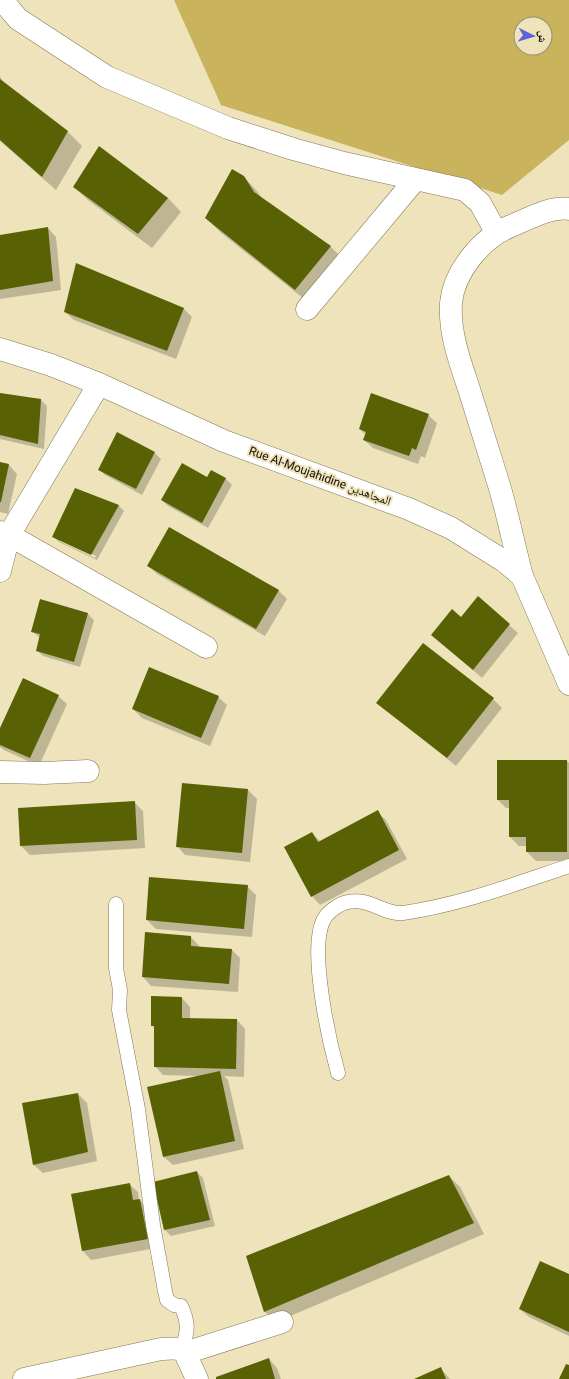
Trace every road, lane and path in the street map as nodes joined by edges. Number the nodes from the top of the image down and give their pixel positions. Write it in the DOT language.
graph roads {
  1 [pos="2,0"];
  2 [pos="415,180"];
  3 [pos="569,209"];
  4 [pos="496,232"];
  5 [pos="307,309"];
  6 [pos="0,349"];
  7 [pos="99,384"];
  8 [pos="4,533"];
  9 [pos="0,571"];
  10 [pos="522,576"];
  11 [pos="206,647"];
  12 [pos="569,684"];
  13 [pos="88,771"];
  14 [pos="0,772"];
  15 [pos="569,866"];
  16 [pos="116,904"];
  17 [pos="338,1073"];
  18 [pos="282,1322"];
  19 [pos="183,1351"];
  20 [pos="24,1379"];
  21 [pos="197,1379"];
  1 -- 2 [label="street"];
  2 -- 4 [label="street"];
  2 -- 5 [label="street"];
  3 -- 4 [label="street"];
  4 -- 10 [label="street"];
  6 -- 7 [label="street, Rue Al-Moujahidine المجاهدين"];
  7 -- 8 [label="street"];
  7 -- 10 [label="street, Rue Al-Moujahidine المجاهدين"];
  8 -- 9 [label="street"];
  8 -- 11 [label="street"];
  10 -- 12 [label="street, Rue Al-Moujahidine المجاهدين"];
  13 -- 14 [label="street"];
  15 -- 17 [label="lane"];
  16 -- 19 [label="lane"];
  18 -- 19 [label="street"];
  19 -- 20 [label="street"];
  19 -- 21 [label="street"];
}
